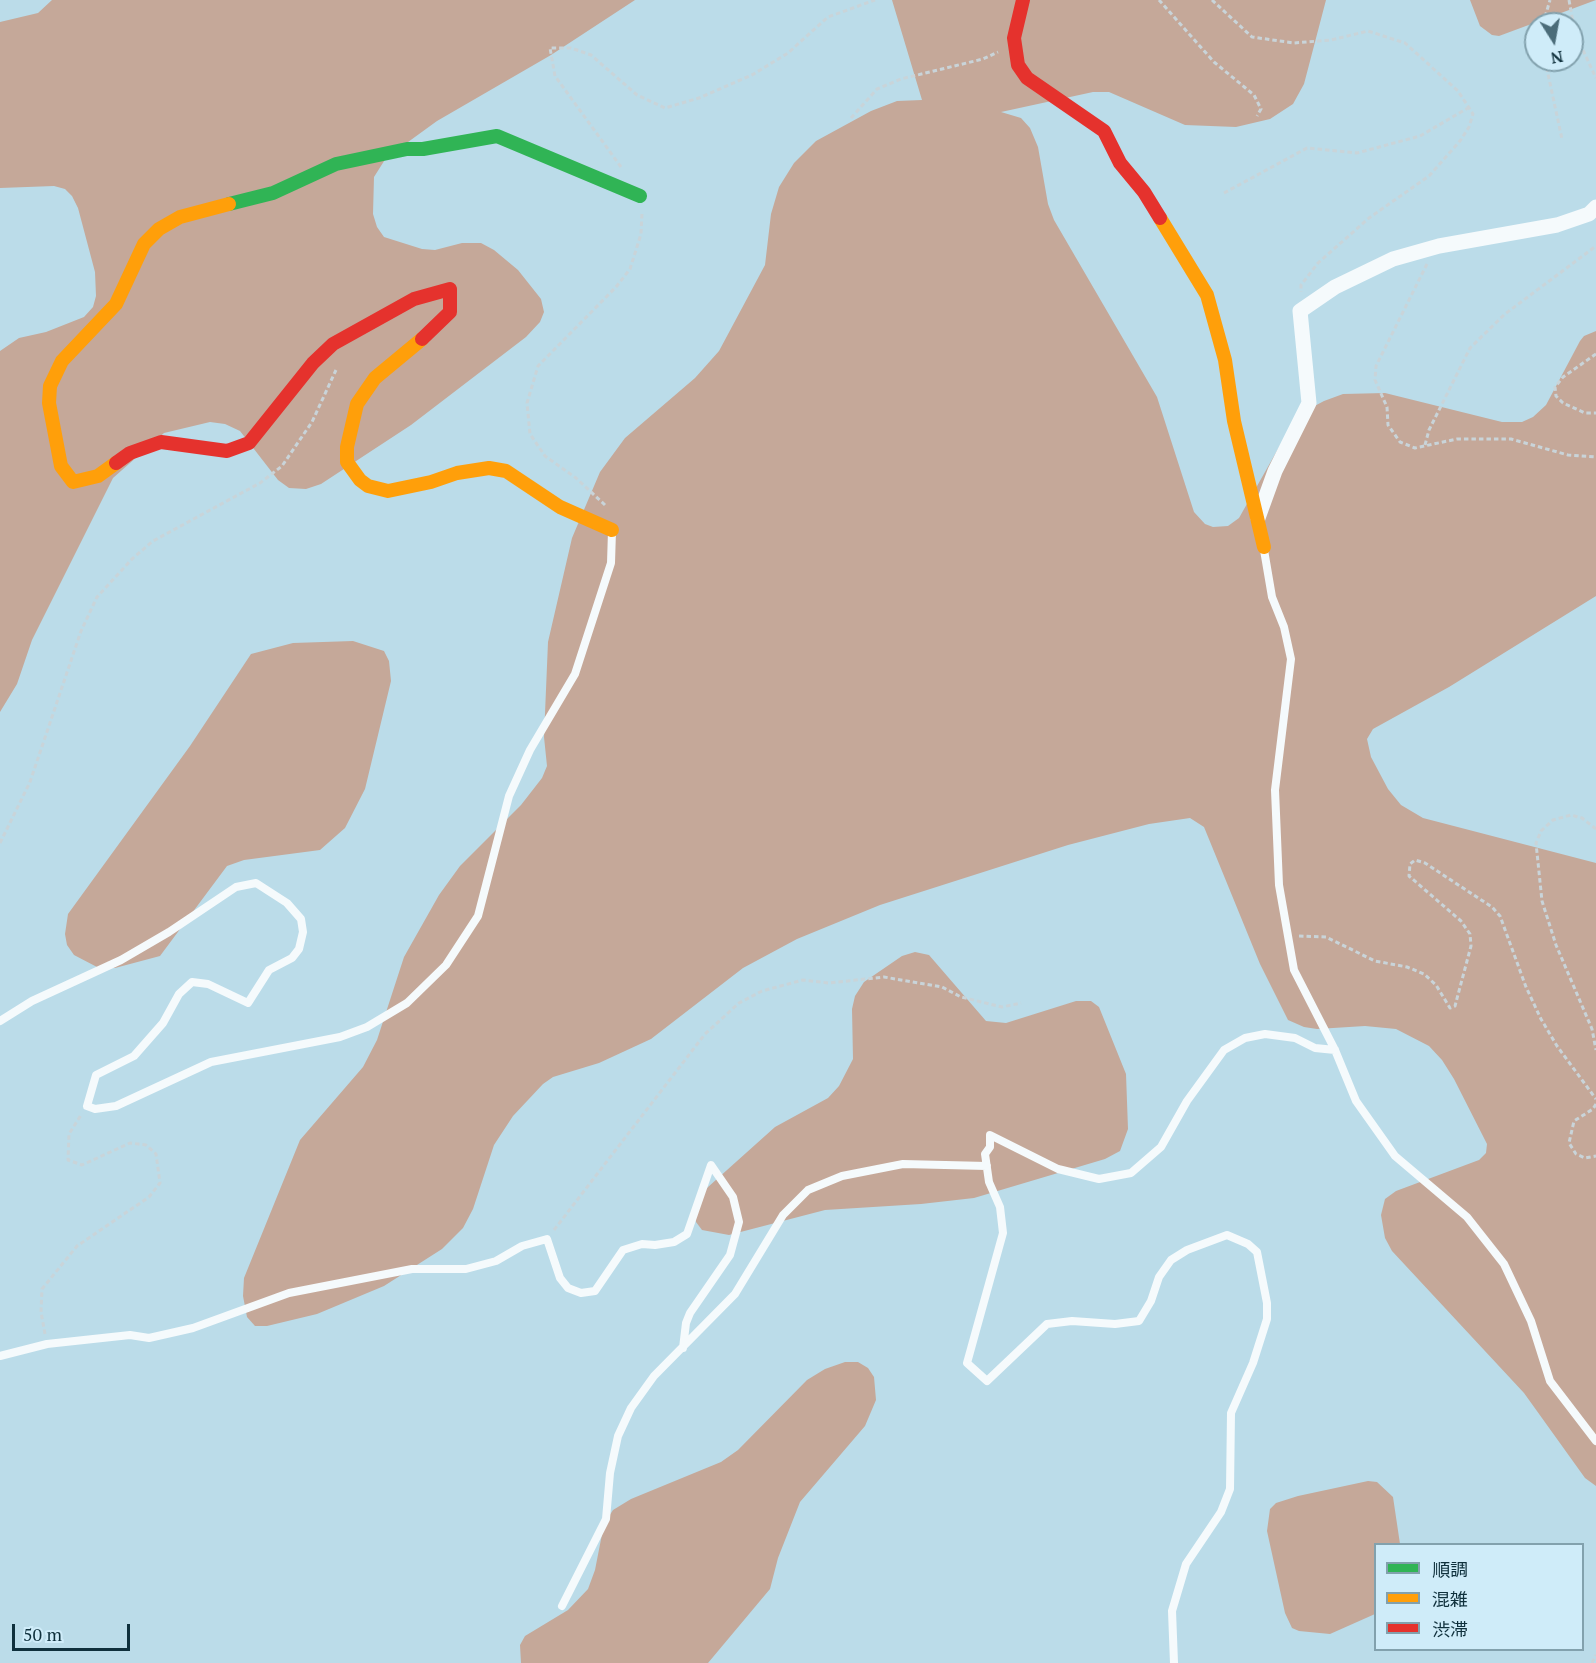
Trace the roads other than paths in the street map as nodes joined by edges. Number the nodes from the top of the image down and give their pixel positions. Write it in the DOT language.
graph roads {
  1 [pos="1023,0"];
  2 [pos="640,196"];
  3 [pos="1596,207"];
  4 [pos="1257,521"];
  5 [pos="612,530"];
  6 [pos="1264,547"];
  7 [pos="0,1021"];
  8 [pos="1335,1050"];
  9 [pos="987,1166"];
  10 [pos="683,1348"];
  11 [pos="0,1356"];
  12 [pos="1596,1441"];
  13 [pos="562,1606"];
  14 [pos="1174,1663"];
  1 -- 4 [label="street"];
  2 -- 5 [label="street"];
  3 -- 4 [label="street"];
  4 -- 6 [label="street"];
  5 -- 7 [label="lane"];
  6 -- 8 [label="lane"];
  8 -- 9 [label="lane"];
  8 -- 12 [label="lane"];
  9 -- 10 [label="lane"];
  9 -- 14 [label="lane"];
  10 -- 11 [label="lane"];
  10 -- 13 [label="lane"];
}
